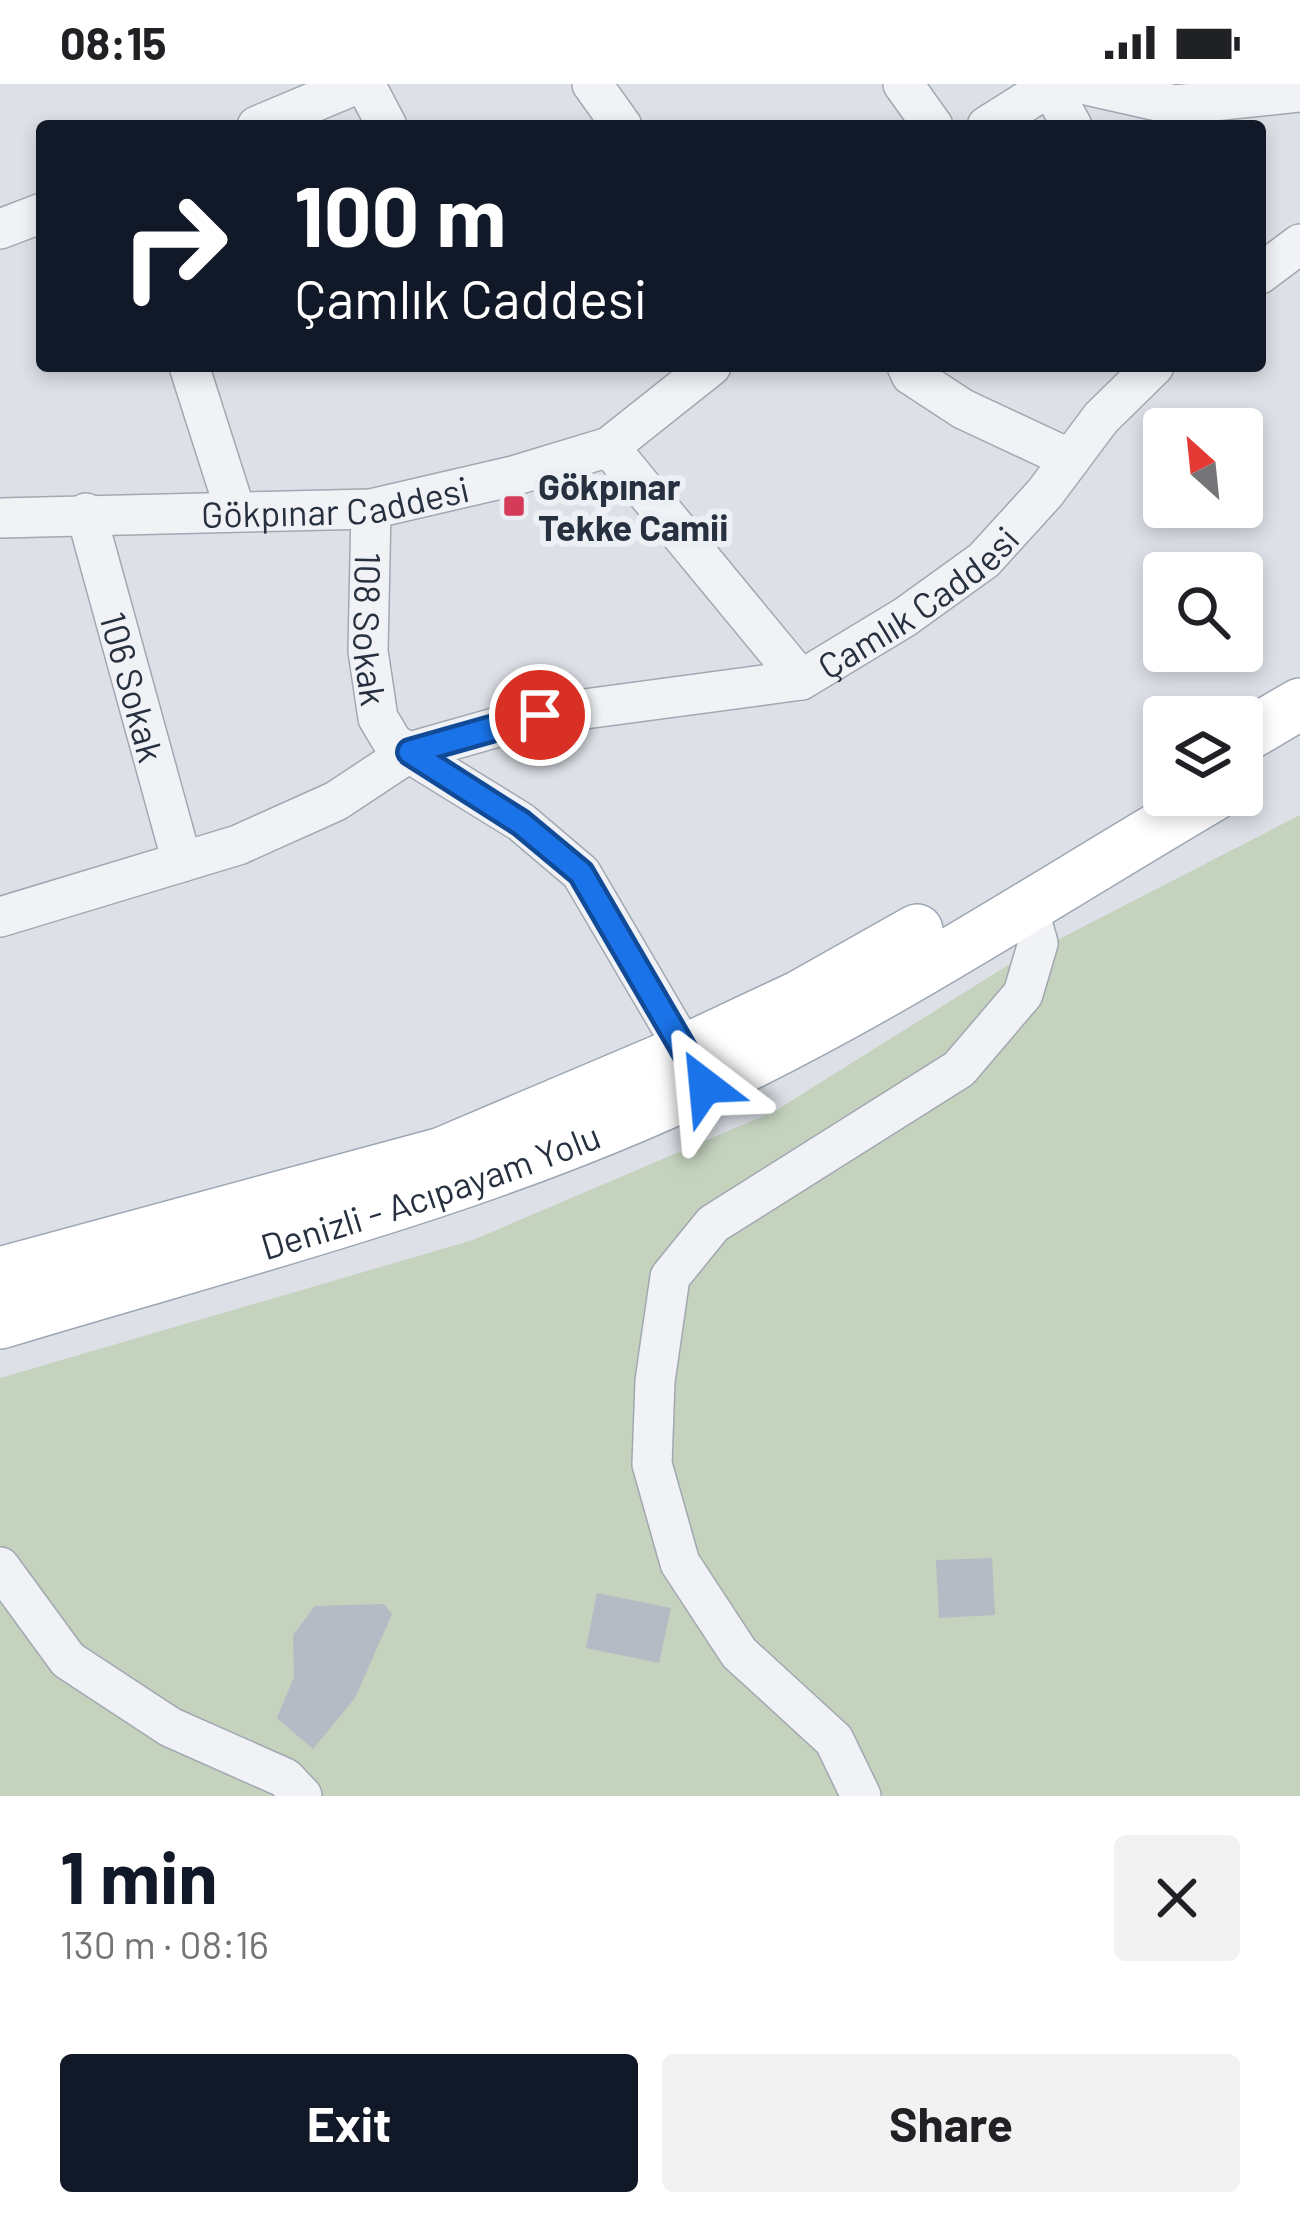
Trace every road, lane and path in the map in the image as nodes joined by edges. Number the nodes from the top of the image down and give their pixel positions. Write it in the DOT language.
graph roads {
  1 [pos="361,84"];
  2 [pos="592,84"];
  3 [pos="903,84"];
  4 [pos="1061,85"];
  5 [pos="1300,92"];
  6 [pos="272,120"];
  7 [pos="383,120"];
  8 [pos="615,120"];
  9 [pos="929,120"];
  10 [pos="998,120"];
  11 [pos="1070,120"];
  12 [pos="36,215"];
  13 [pos="0,230"];
  14 [pos="1300,244"];
  15 [pos="1266,270"];
  16 [pos="191,372"];
  17 [pos="703,372"];
  18 [pos="910,372"];
  19 [pos="1148,372"];
  20 [pos="609,447"];
  21 [pos="1070,459"];
  22 [pos="371,508"];
  23 [pos="1,509"];
  24 [pos="235,510"];
  25 [pos="86,513"];
  26 [pos="801,680"];
  27 [pos="1300,704"];
  28 [pos="1263,726"];
  29 [pos="1300,745"];
  30 [pos="410,752"];
  31 [pos="1263,766"];
  32 [pos="1143,797"];
  33 [pos="1178,816"];
  34 [pos="182,862"];
  35 [pos="1027,904"];
  36 [pos="0,917"];
  37 [pos="695,1068"];
  38 [pos="0,1273"];
  39 [pos="0,1323"];
  40 [pos="0,1567"];
  41 [pos="302,1796"];
  42 [pos="861,1796"];
  1 -- 6 [label="street"];
  1 -- 7 [label="street"];
  2 -- 8 [label="street"];
  3 -- 9 [label="street"];
  4 -- 5 [label="street"];
  4 -- 10 [label="street"];
  4 -- 11 [label="street"];
  12 -- 13 [label="street"];
  14 -- 15 [label="street"];
  16 -- 24 [label="street"];
  17 -- 20 [label="street, Gökpınar Caddesi"];
  18 -- 21 [label="street"];
  19 -- 21 [label="street, Çamlık Caddesi"];
  20 -- 22 [label="street, Gökpınar Caddesi"];
  20 -- 26 [label="street"];
  21 -- 26 [label="street, Çamlık Caddesi"];
  22 -- 24 [label="street, Gökpınar Caddesi"];
  22 -- 30 [label="street, 108 Sokak"];
  23 -- 25 [label="street, Gökpınar Caddesi"];
  24 -- 25 [label="street, Gökpınar Caddesi"];
  25 -- 34 [label="street, 106 Sokak"];
  26 -- 30 [label="street, Çamlık Caddesi"];
  27 -- 28 [label="main road"];
  29 -- 31 [label="main road"];
  30 -- 34 [label="street, Çamlık Caddesi"];
  30 -- 37 [label="street, 108 Sokak"];
  32 -- 37 [label="main road, Denizli - Acıpayam Yolu"];
  33 -- 35 [label="main road, Denizli - Acıpayam Yolu"];
  34 -- 36 [label="street, Çamlık Caddesi"];
  35 -- 37 [label="main road, Denizli - Acıpayam Yolu"];
  35 -- 42 [label="street"];
  37 -- 38 [label="main road, Denizli - Acıpayam Yolu"];
  37 -- 39 [label="main road, Denizli - Acıpayam Yolu"];
  40 -- 41 [label="street"];
}
